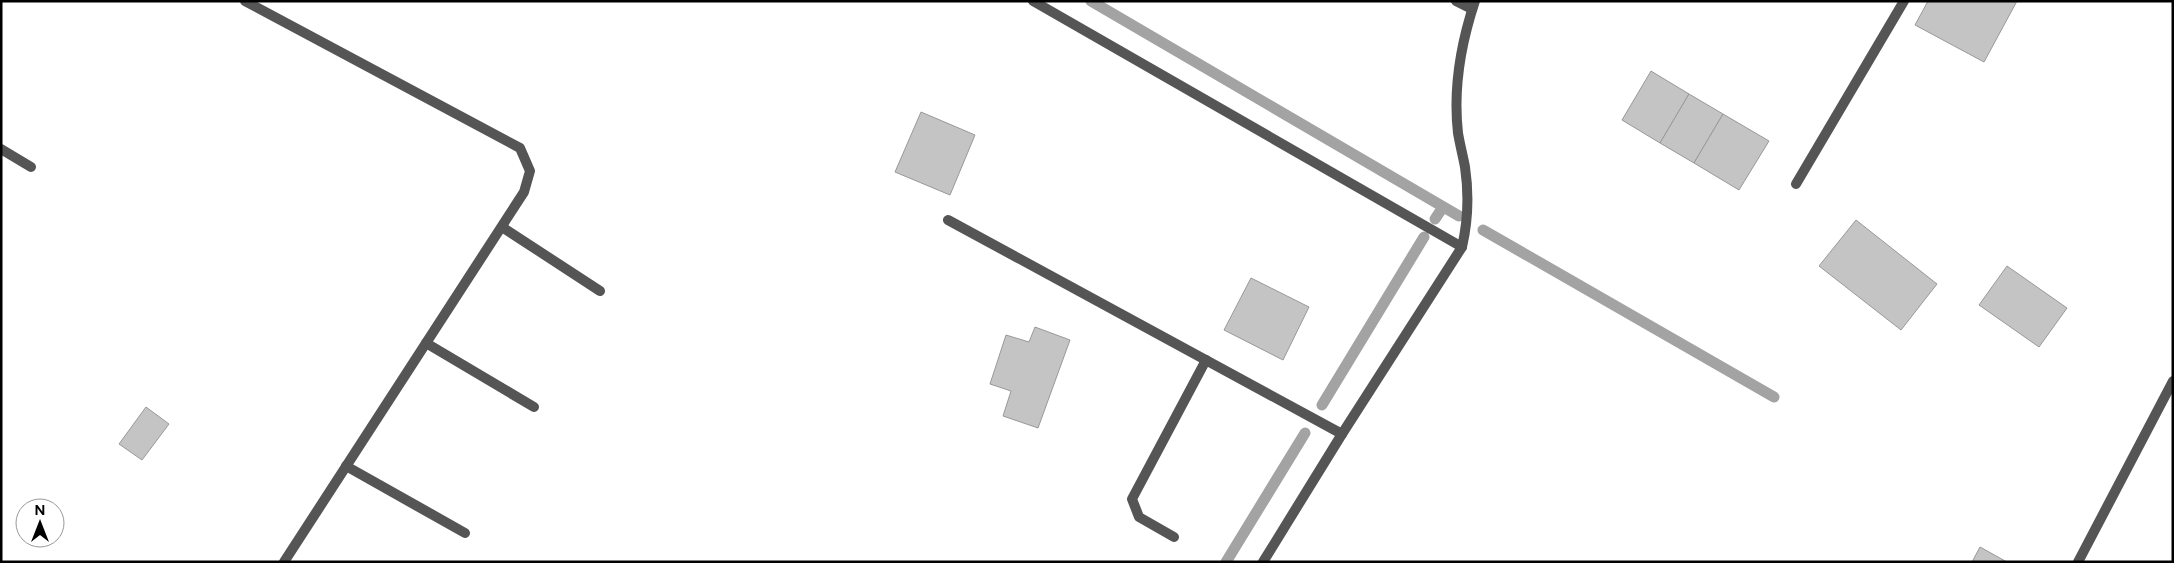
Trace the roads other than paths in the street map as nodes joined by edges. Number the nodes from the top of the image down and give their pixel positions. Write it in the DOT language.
graph roads {
  1 [pos="245,1"];
  2 [pos="1033,1"];
  3 [pos="1456,1"];
  4 [pos="1904,1"];
  5 [pos="1474,5"];
  6 [pos="1,149"];
  7 [pos="31,167"];
  8 [pos="1796,184"];
  9 [pos="948,220"];
  10 [pos="502,227"];
  11 [pos="1462,247"];
  12 [pos="600,291"];
  13 [pos="426,343"];
  14 [pos="1206,360"];
  15 [pos="2173,381"];
  16 [pos="534,407"];
  17 [pos="1342,434"];
  18 [pos="346,466"];
  19 [pos="466,533"];
  20 [pos="1174,537"];
  21 [pos="284,562"];
  22 [pos="1263,562"];
  23 [pos="2078,562"];
  1 -- 10 [label="street"];
  2 -- 11 [label="street"];
  3 -- 5 [label="street"];
  4 -- 8 [label="street"];
  5 -- 11 [label="street"];
  6 -- 7 [label="street"];
  9 -- 14 [label="street"];
  10 -- 12 [label="street"];
  10 -- 13 [label="street"];
  11 -- 17 [label="street"];
  13 -- 16 [label="street"];
  13 -- 18 [label="street"];
  14 -- 17 [label="street"];
  14 -- 20 [label="street"];
  15 -- 23 [label="street"];
  17 -- 22 [label="street"];
  18 -- 19 [label="street"];
  18 -- 21 [label="street"];
}
